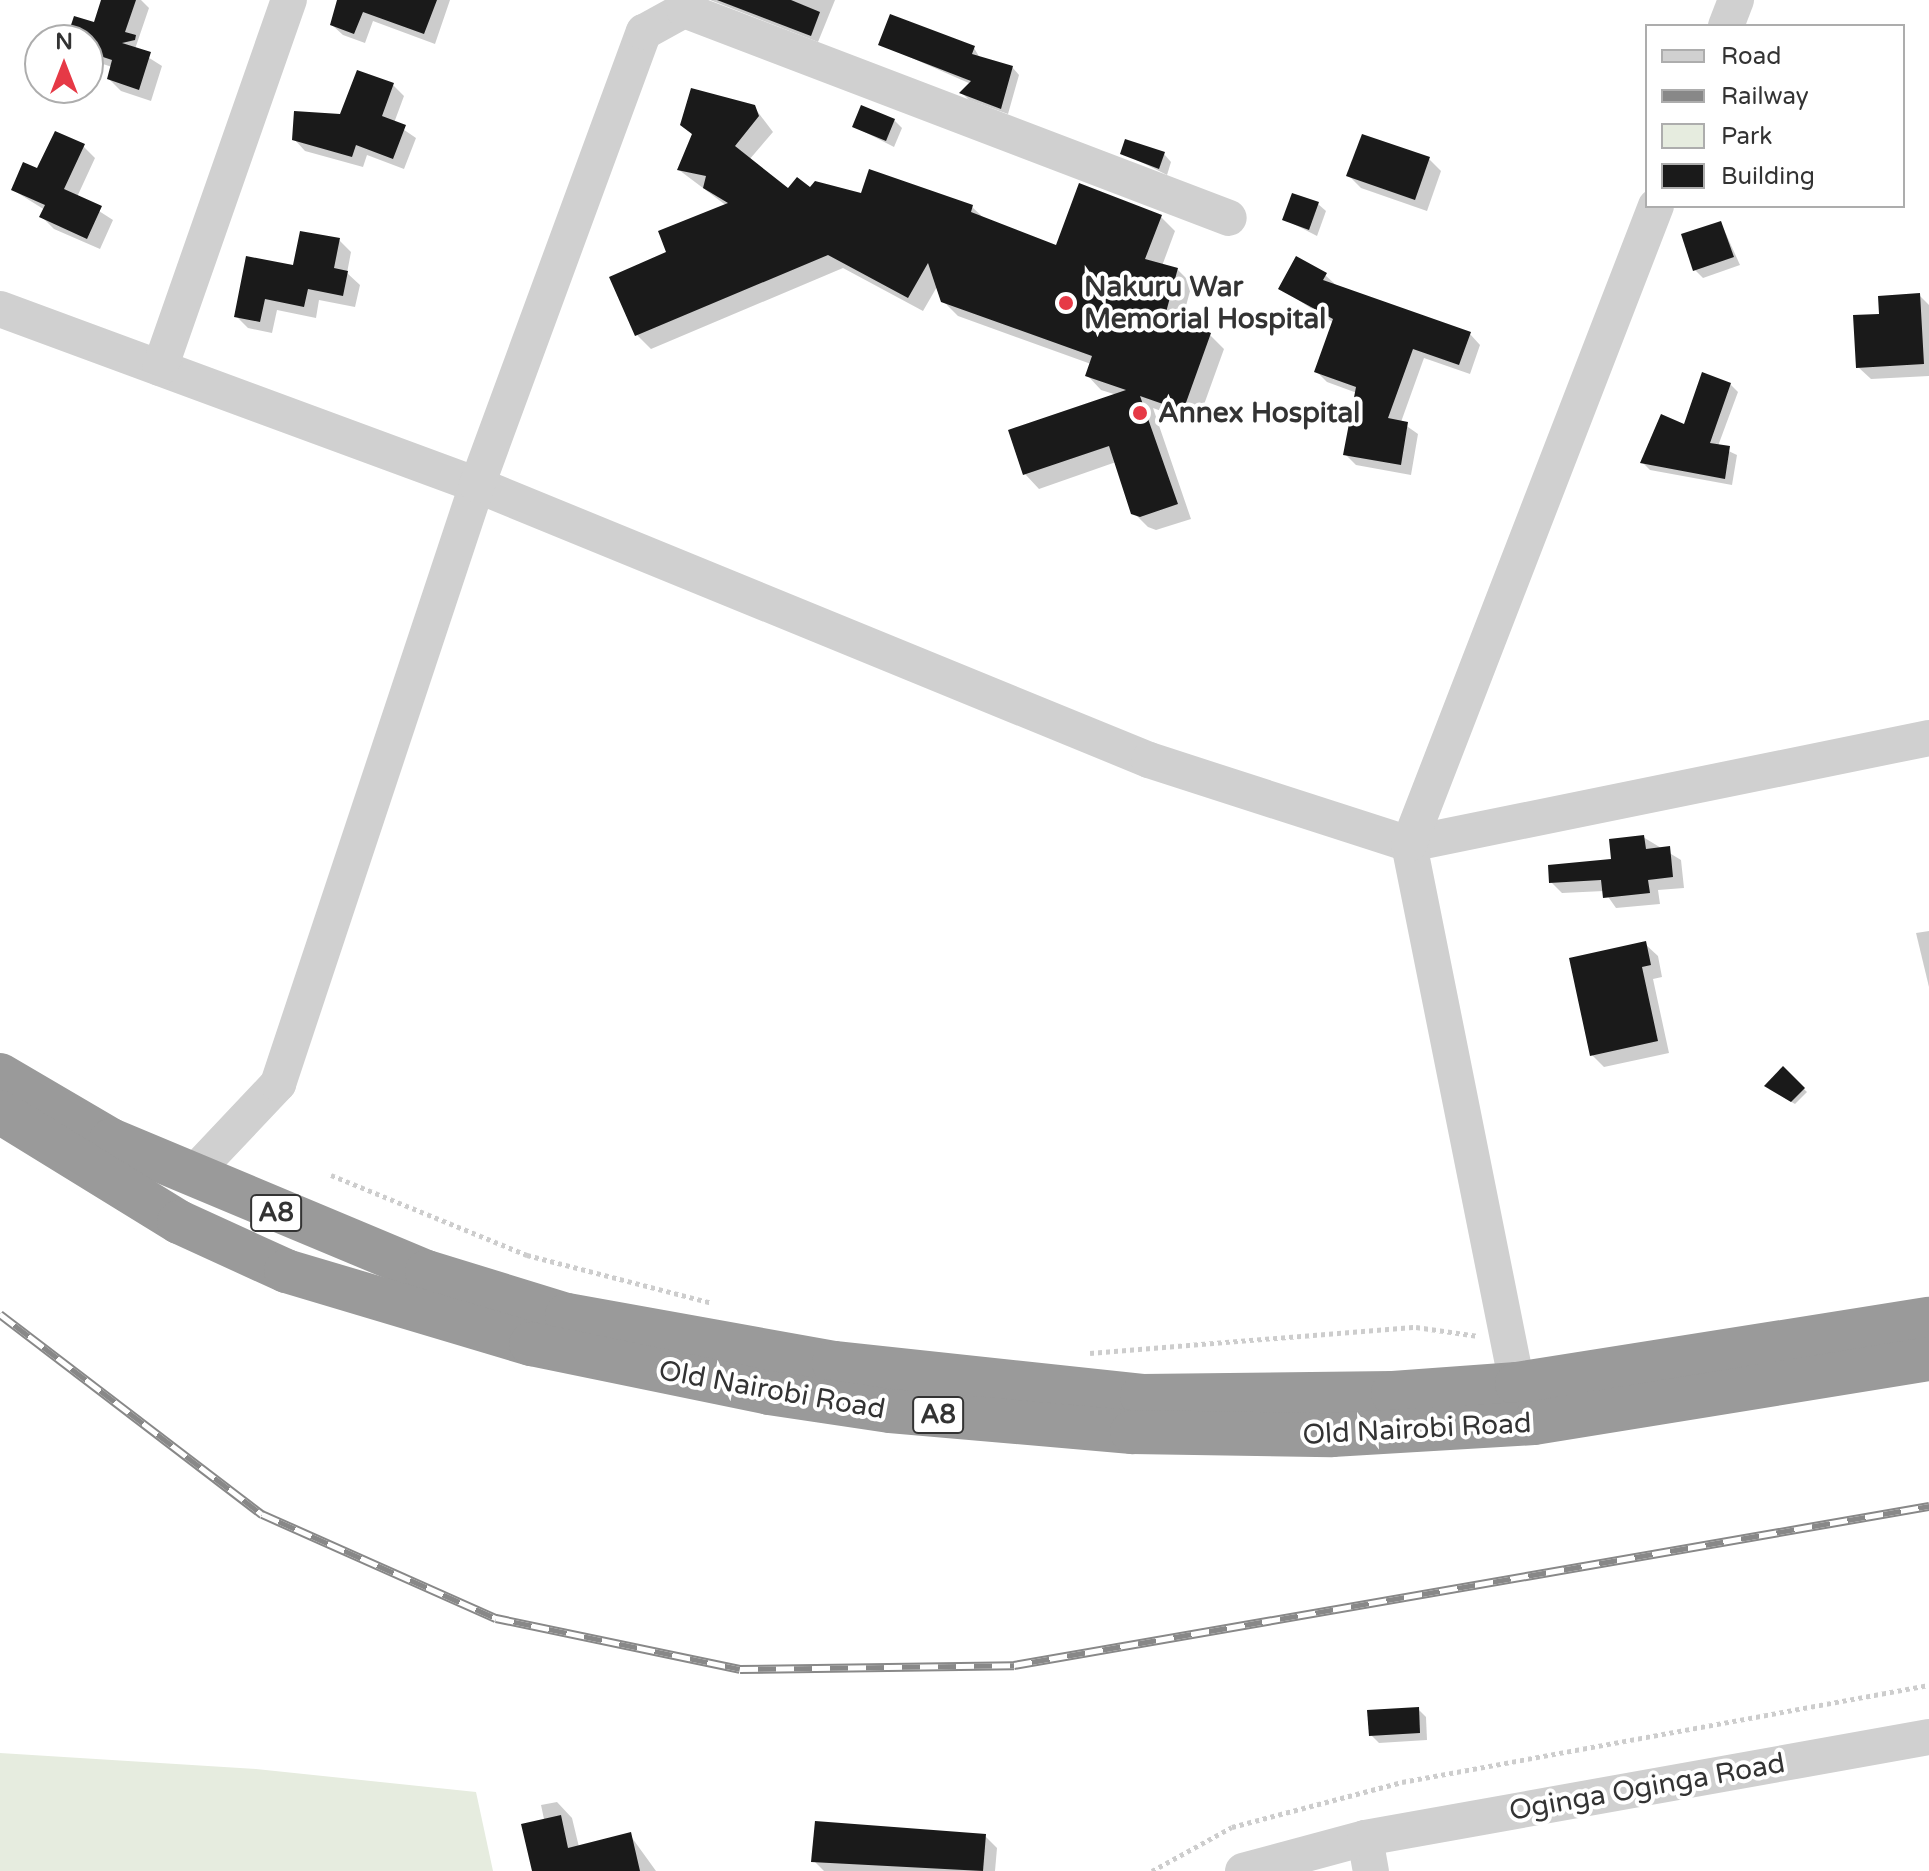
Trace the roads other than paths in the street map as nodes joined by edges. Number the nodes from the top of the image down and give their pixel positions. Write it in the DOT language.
graph roads {
  1 [pos="289,0"];
  2 [pos="1736,0"];
  3 [pos="1727,24"];
  4 [pos="1655,208"];
  5 [pos="1229,218"];
  6 [pos="0,309"];
  7 [pos="160,368"];
  8 [pos="477,485"];
  9 [pos="1929,738"];
  10 [pos="1409,844"];
  11 [pos="0,1075"];
  12 [pos="0,1112"];
  13 [pos="191,1176"];
  14 [pos="1929,1319"];
  15 [pos="1929,1359"];
  16 [pos="1517,1384"];
  17 [pos="1929,1737"];
  18 [pos="1368,1854"];
  19 [pos="1243,1871"];
  1 -- 7 [label="street"];
  2 -- 3 [label="street"];
  4 -- 10 [label="street"];
  5 -- 8 [label="street"];
  6 -- 7 [label="street"];
  7 -- 8 [label="street"];
  8 -- 10 [label="street"];
  8 -- 13 [label="street"];
  9 -- 10 [label="street"];
  10 -- 16 [label="street"];
  11 -- 13 [label="highway, Old Nairobi Road / A8"];
  12 -- 15 [label="highway, Old Nairobi Road / A8"];
  13 -- 16 [label="highway, Old Nairobi Road / A8"];
  14 -- 16 [label="highway, Old Nairobi Road / A8"];
  17 -- 18 [label="street, Oginga Oginga Road"];
  18 -- 19 [label="street, Oginga Oginga Road"];
}
